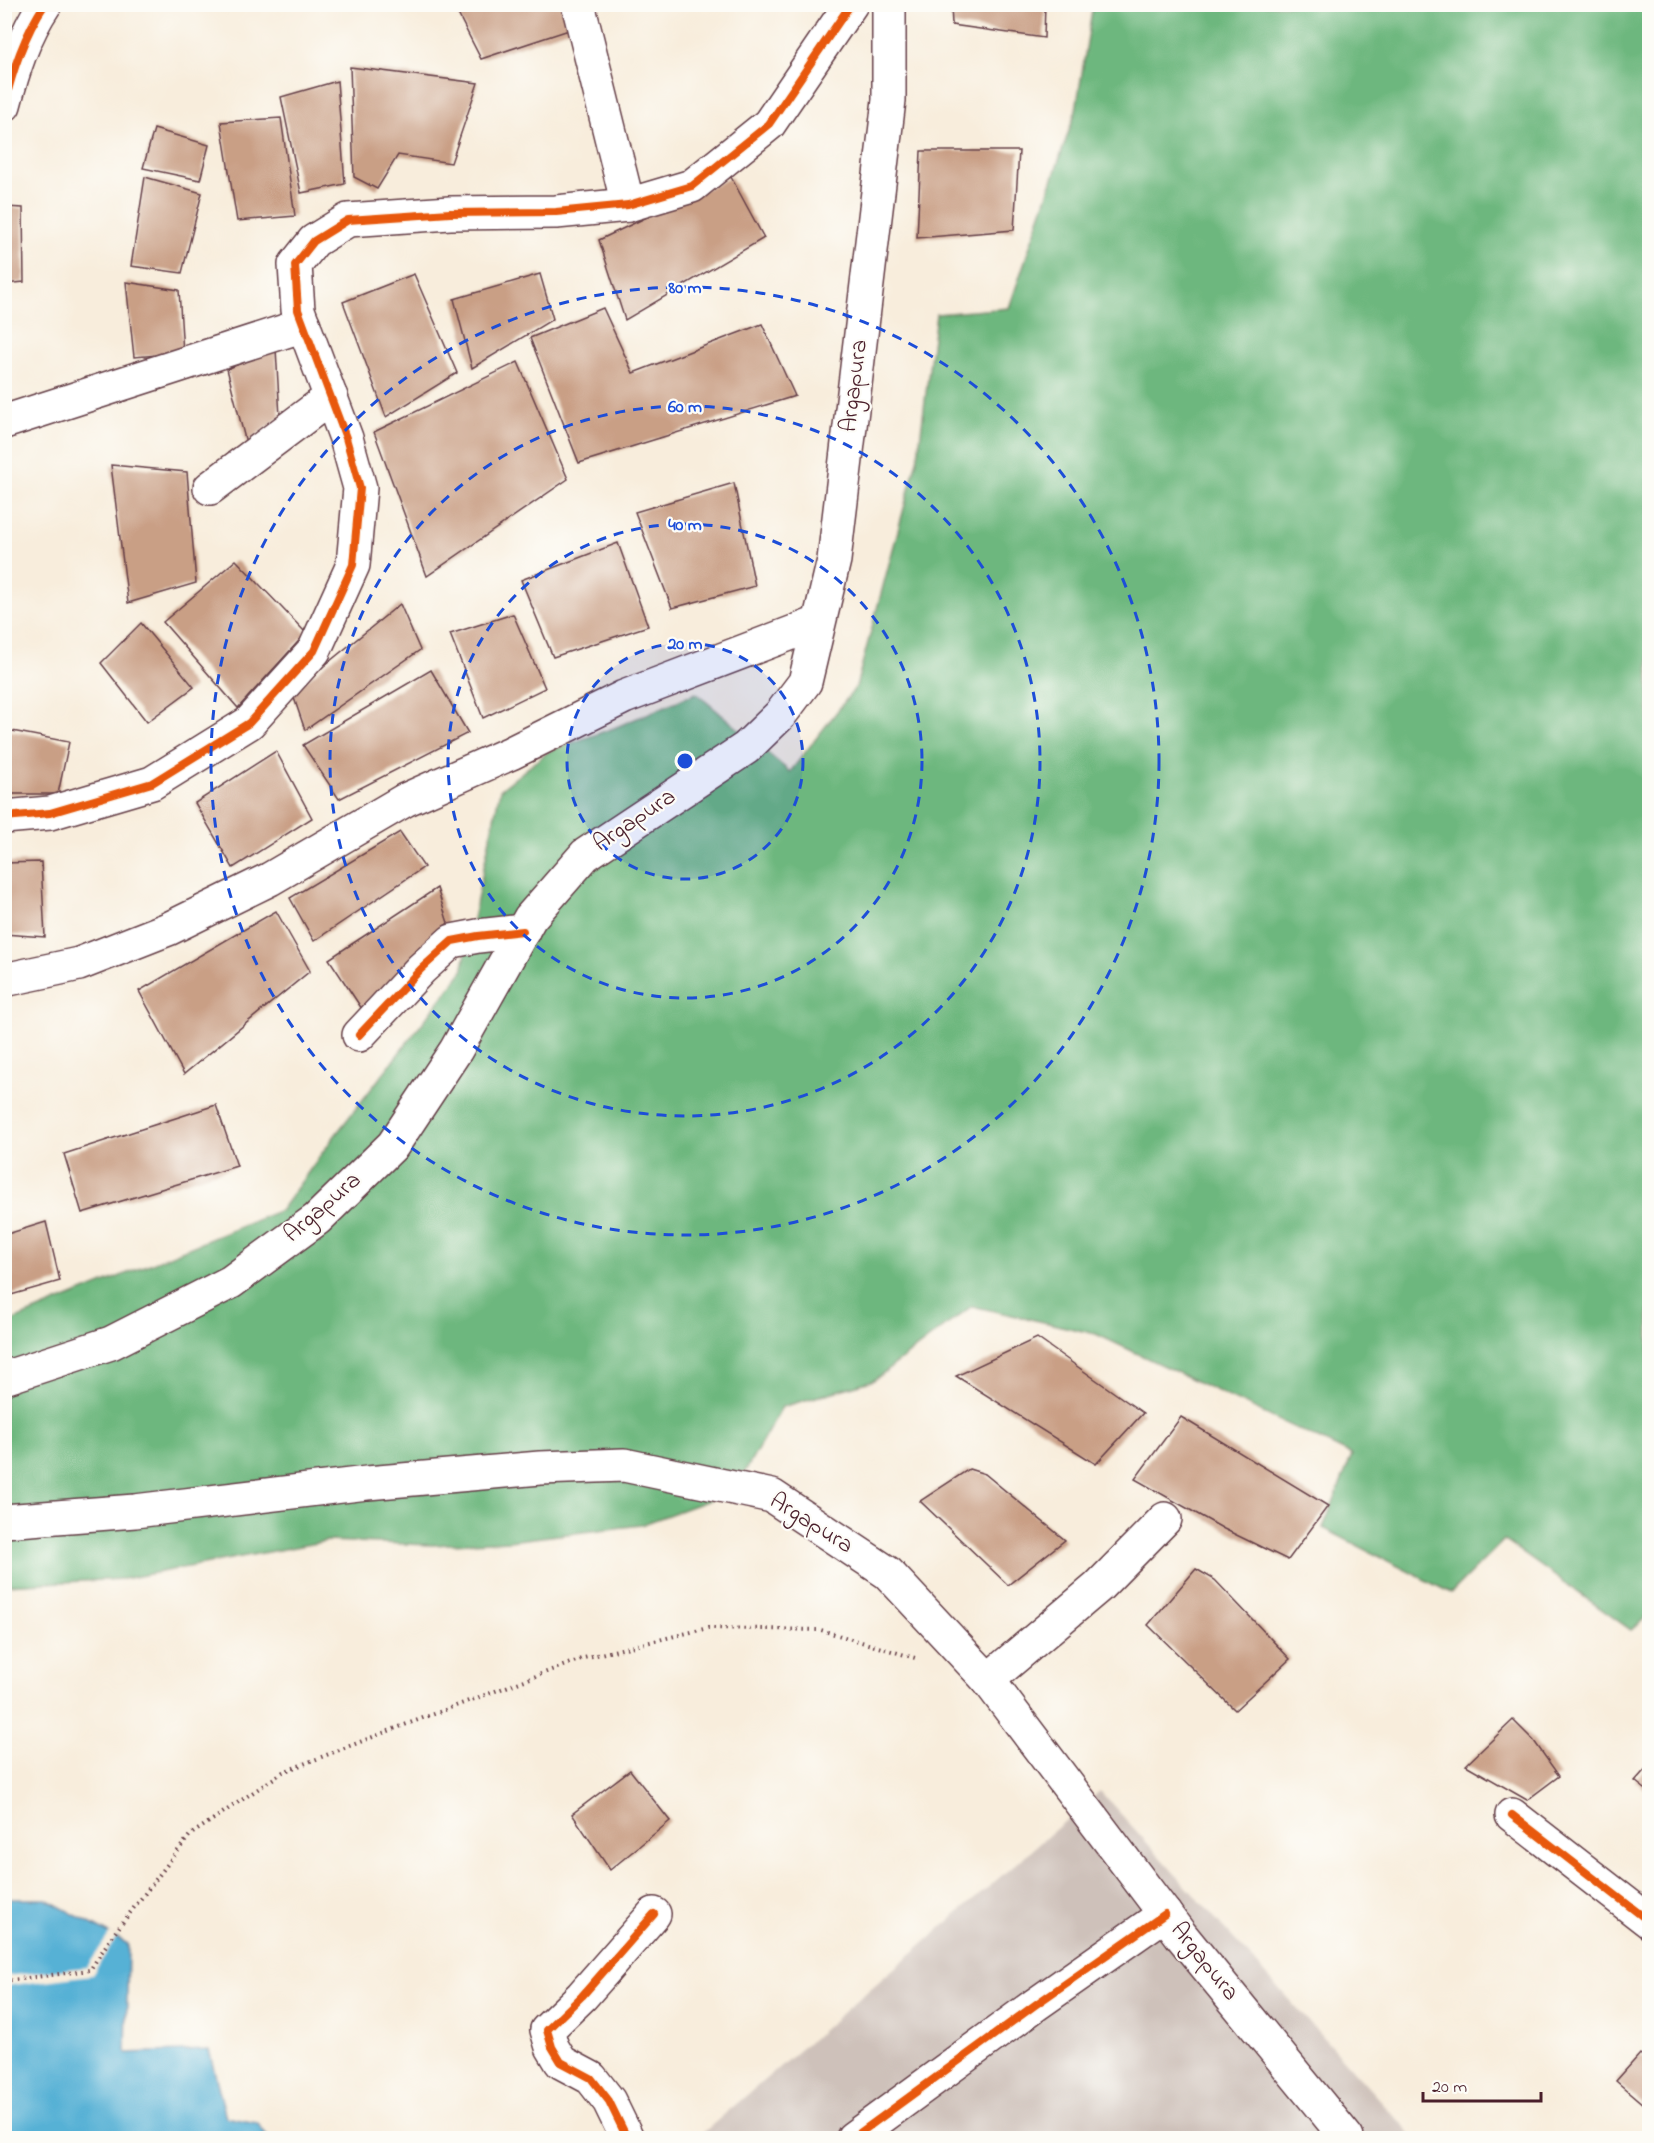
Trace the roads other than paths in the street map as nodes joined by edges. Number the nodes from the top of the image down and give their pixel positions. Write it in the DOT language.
graph roads {
  1 [pos="45,4"];
  2 [pos="578,4"];
  3 [pos="851,4"];
  4 [pos="889,4"];
  5 [pos="4,105"];
  6 [pos="628,205"];
  7 [pos="304,325"];
  8 [pos="331,397"];
  9 [pos="4,422"];
  10 [pos="210,488"];
  11 [pos="818,623"];
  12 [pos="4,817"];
  13 [pos="523,931"];
  14 [pos="4,980"];
  15 [pos="359,1035"];
  16 [pos="4,1378"];
  17 [pos="1165,1519"];
  18 [pos="4,1521"];
  19 [pos="988,1680"];
  20 [pos="1512,1815"];
  21 [pos="654,1914"];
  22 [pos="1165,1914"];
  23 [pos="1650,1922"];
  24 [pos="627,2139"];
  25 [pos="853,2139"];
  26 [pos="1347,2139"];
  1 -- 5 [label="main road"];
  2 -- 6 [label="main road"];
  3 -- 6 [label="main road"];
  4 -- 11 [label="main road, Argapura"];
  6 -- 7 [label="main road"];
  7 -- 8 [label="main road"];
  7 -- 9 [label="main road"];
  8 -- 10 [label="main road"];
  8 -- 12 [label="main road"];
  11 -- 13 [label="main road, Argapura"];
  11 -- 14 [label="main road"];
  13 -- 15 [label="main road"];
  13 -- 16 [label="main road, Argapura"];
  17 -- 19 [label="main road"];
  18 -- 19 [label="main road, Argapura"];
  19 -- 22 [label="main road, Argapura"];
  20 -- 23 [label="main road"];
  21 -- 24 [label="main road"];
  22 -- 25 [label="main road"];
  22 -- 26 [label="main road, Argapura"];
}
